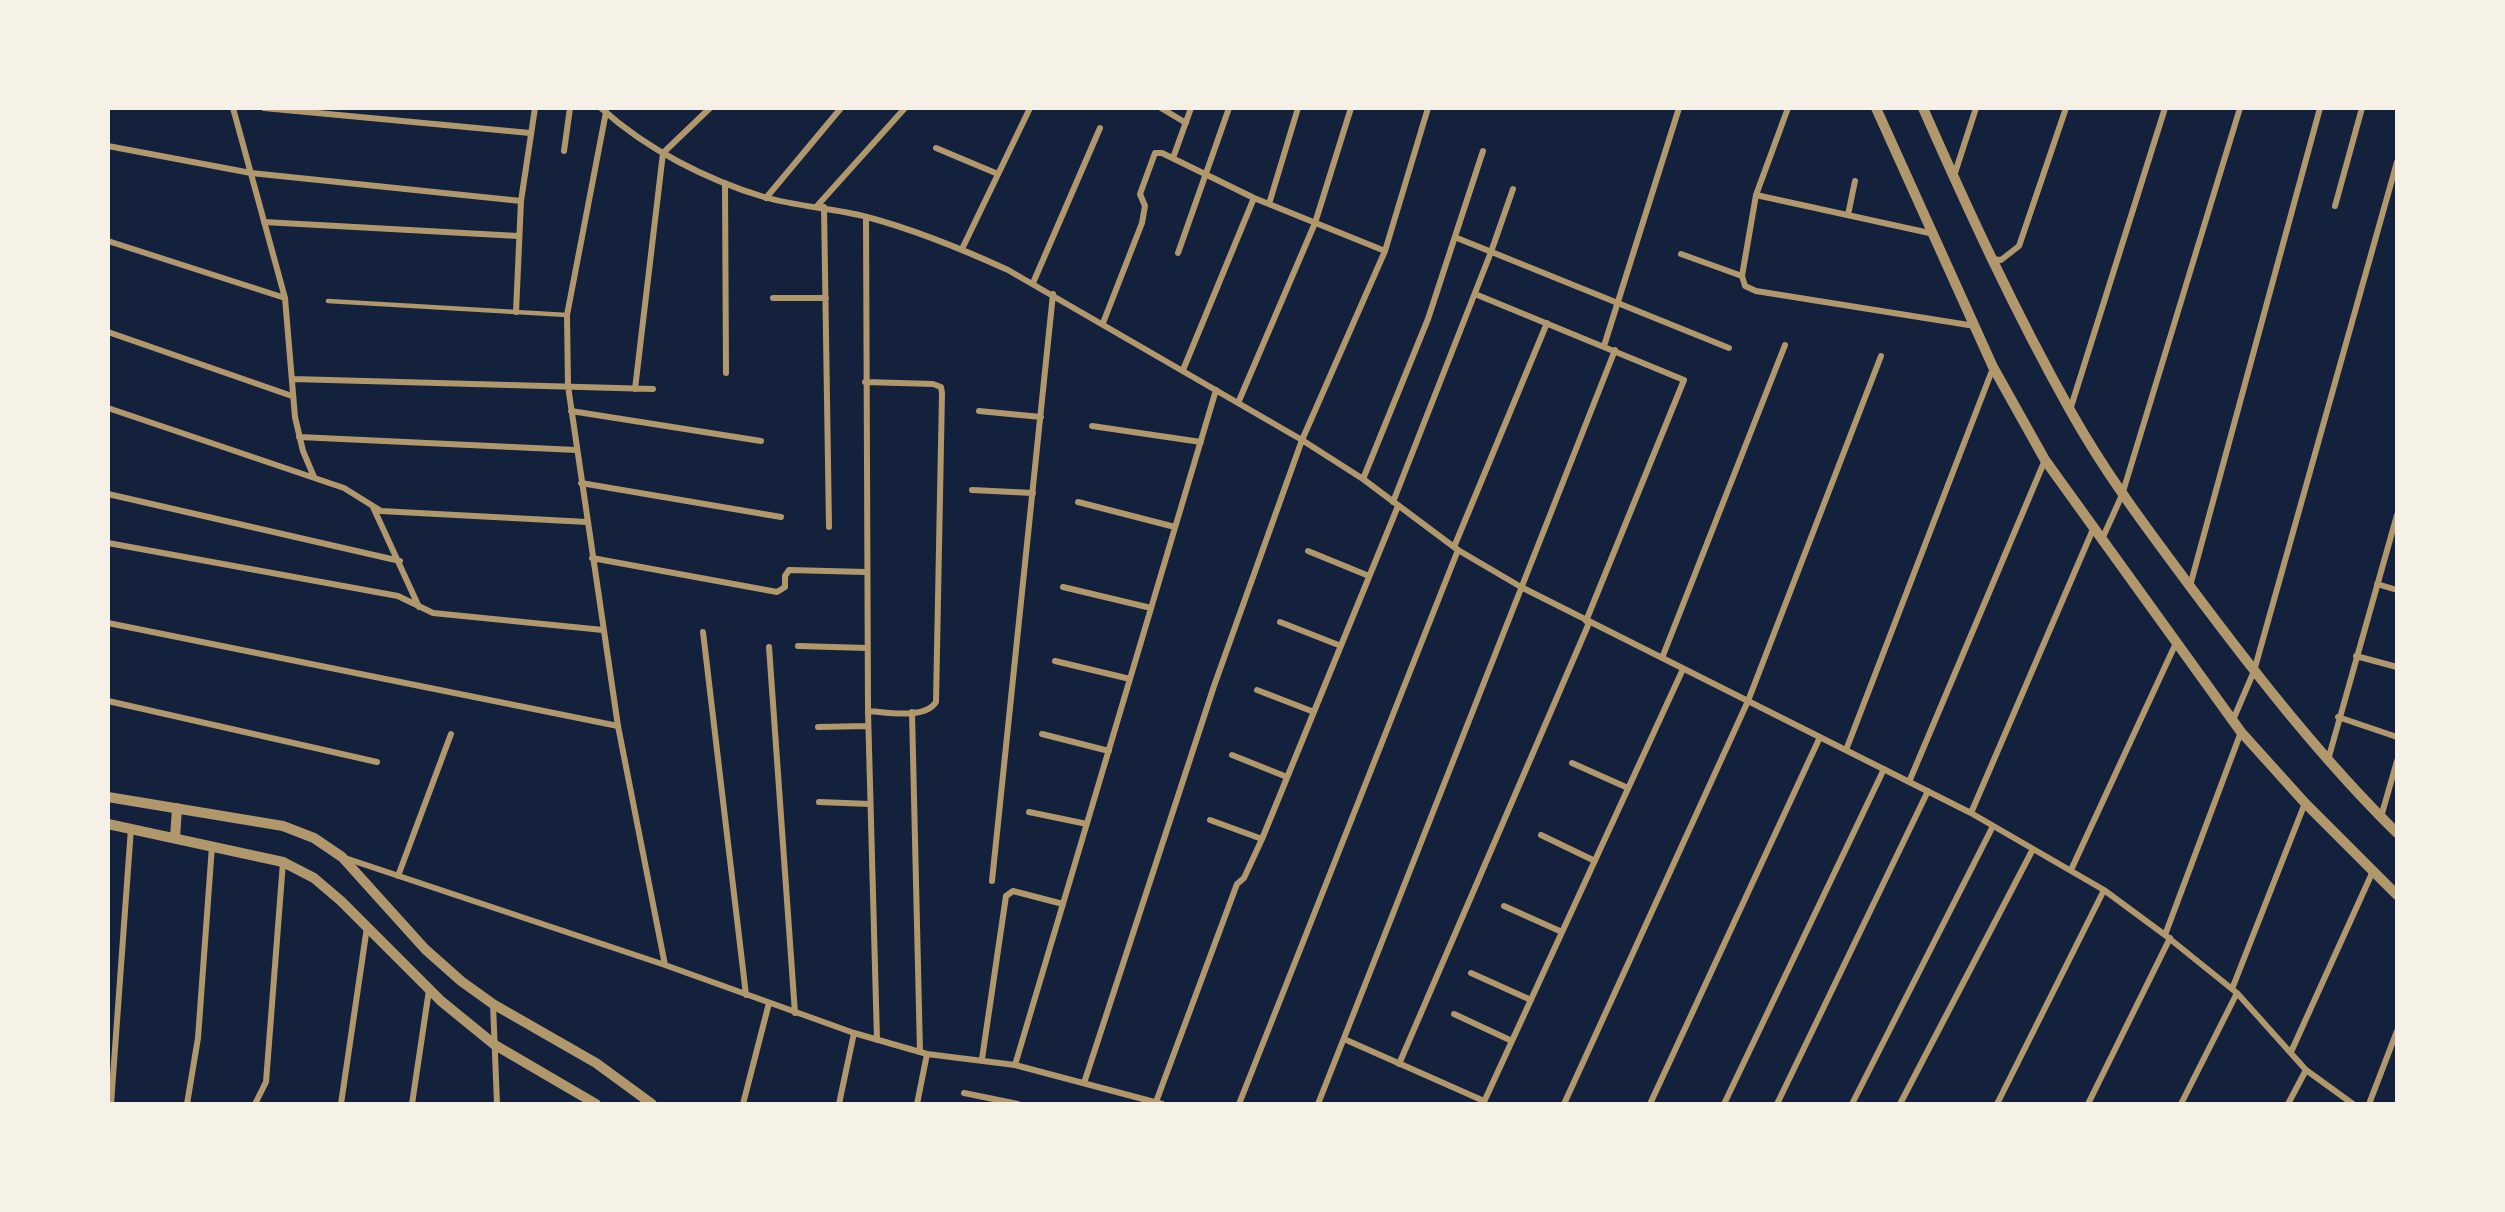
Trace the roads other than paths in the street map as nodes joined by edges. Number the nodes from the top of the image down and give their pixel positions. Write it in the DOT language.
graph roads {
  1 [pos="233,108"];
  2 [pos="264,108"];
  3 [pos="535,108"];
  4 [pos="570,108"];
  5 [pos="710,108"];
  6 [pos="841,108"];
  7 [pos="905,108"];
  8 [pos="1161,108"];
  9 [pos="1191,108"];
  10 [pos="1229,108"];
  11 [pos="1299,108"];
  12 [pos="1351,108"];
  13 [pos="1428,108"];
  14 [pos="1679,108"];
  15 [pos="1788,108"];
  16 [pos="1876,108"];
  17 [pos="1923,108"];
  18 [pos="1976,108"];
  19 [pos="2066,108"];
  20 [pos="2164,108"];
  21 [pos="2240,108"];
  22 [pos="2320,108"];
  23 [pos="2362,108"];
  24 [pos="1029,109"];
  25 [pos="604,110"];
  26 [pos="1186,123"];
  27 [pos="1100,128"];
  28 [pos="530,133"];
  29 [pos="108,146"];
  30 [pos="936,148"];
  31 [pos="564,151"];
  32 [pos="1483,151"];
  33 [pos="663,153"];
  34 [pos="1173,158"];
  35 [pos="2397,162"];
  36 [pos="251,173"];
  37 [pos="998,174"];
  38 [pos="1206,176"];
  39 [pos="1954,178"];
  40 [pos="1855,182"];
  41 [pos="724,183"];
  42 [pos="1513,189"];
  43 [pos="1756,195"];
  44 [pos="766,198"];
  45 [pos="1254,198"];
  46 [pos="521,201"];
  47 [pos="1269,204"];
  48 [pos="821,206"];
  49 [pos="2335,206"];
  50 [pos="1848,215"];
  51 [pos="866,216"];
  52 [pos="264,222"];
  53 [pos="1315,223"];
  54 [pos="1934,234"];
  55 [pos="519,236"];
  56 [pos="1457,238"];
  57 [pos="108,241"];
  58 [pos="962,249"];
  59 [pos="1385,251"];
  60 [pos="1491,252"];
  61 [pos="1178,253"];
  62 [pos="1681,254"];
  63 [pos="1992,259"];
  64 [pos="1742,276"];
  65 [pos="1033,283"];
  66 [pos="1053,294"];
  67 [pos="1475,294"];
  68 [pos="285,298"];
  69 [pos="773,298"];
  70 [pos="825,298"];
  71 [pos="328,301"];
  72 [pos="1617,303"];
  73 [pos="516,312"];
  74 [pos="567,315"];
  75 [pos="1103,323"];
  76 [pos="1546,323"];
  77 [pos="1975,326"];
  78 [pos="108,332"];
  79 [pos="1785,345"];
  80 [pos="1604,346"];
  81 [pos="1729,348"];
  82 [pos="1615,350"];
  83 [pos="1881,356"];
  84 [pos="1993,368"];
  85 [pos="1183,370"];
  86 [pos="726,373"];
  87 [pos="293,379"];
  88 [pos="865,382"];
  89 [pos="568,386"];
  90 [pos="635,389"];
  91 [pos="653,389"];
  92 [pos="1216,390"];
  93 [pos="292,396"];
  94 [pos="1238,403"];
  95 [pos="108,408"];
  96 [pos="2070,410"];
  97 [pos="571,411"];
  98 [pos="979,411"];
  99 [pos="1041,417"];
  100 [pos="1092,426"];
  101 [pos="299,437"];
  102 [pos="1302,440"];
  103 [pos="761,441"];
  104 [pos="1201,442"];
  105 [pos="576,450"];
  106 [pos="2045,460"];
  107 [pos="314,477"];
  108 [pos="1363,479"];
  109 [pos="581,483"];
  110 [pos="972,490"];
  111 [pos="1033,493"];
  112 [pos="108,494"];
  113 [pos="2122,495"];
  114 [pos="1078,502"];
  115 [pos="1396,504"];
  116 [pos="373,507"];
  117 [pos="2397,516"];
  118 [pos="781,517"];
  119 [pos="587,522"];
  120 [pos="2095,525"];
  121 [pos="829,527"];
  122 [pos="1175,527"];
  123 [pos="2103,537"];
  124 [pos="108,543"];
  125 [pos="1456,549"];
  126 [pos="1308,551"];
  127 [pos="592,558"];
  128 [pos="400,561"];
  129 [pos="866,572"];
  130 [pos="1369,576"];
  131 [pos="2377,584"];
  132 [pos="1063,587"];
  133 [pos="1521,587"];
  134 [pos="2190,587"];
  135 [pos="2397,590"];
  136 [pos="1151,608"];
  137 [pos="421,609"];
  138 [pos="1280,622"];
  139 [pos="1587,622"];
  140 [pos="108,623"];
  141 [pos="603,630"];
  142 [pos="703,632"];
  143 [pos="2176,642"];
  144 [pos="798,646"];
  145 [pos="1341,646"];
  146 [pos="769,647"];
  147 [pos="867,648"];
  148 [pos="2356,656"];
  149 [pos="1662,658"];
  150 [pos="1055,661"];
  151 [pos="2397,667"];
  152 [pos="1683,669"];
  153 [pos="2254,671"];
  154 [pos="1130,679"];
  155 [pos="1257,690"];
  156 [pos="108,701"];
  157 [pos="1748,701"];
  158 [pos="868,711"];
  159 [pos="912,712"];
  160 [pos="1314,712"];
  161 [pos="2338,717"];
  162 [pos="2233,720"];
  163 [pos="618,726"];
  164 [pos="868,726"];
  165 [pos="818,727"];
  166 [pos="2241,732"];
  167 [pos="451,734"];
  168 [pos="1042,734"];
  169 [pos="1820,737"];
  170 [pos="2397,737"];
  171 [pos="1845,750"];
  172 [pos="1109,751"];
  173 [pos="1232,754"];
  174 [pos="2328,761"];
  175 [pos="2397,761"];
  176 [pos="377,762"];
  177 [pos="1572,763"];
  178 [pos="1884,770"];
  179 [pos="1287,777"];
  180 [pos="1910,782"];
  181 [pos="1628,788"];
  182 [pos="1928,792"];
  183 [pos="108,797"];
  184 [pos="819,802"];
  185 [pos="2305,803"];
  186 [pos="870,804"];
  187 [pos="177,808"];
  188 [pos="1029,812"];
  189 [pos="1971,813"];
  190 [pos="2381,817"];
  191 [pos="1209,820"];
  192 [pos="108,824"];
  193 [pos="1087,824"];
  194 [pos="1993,826"];
  195 [pos="131,828"];
  196 [pos="2397,832"];
  197 [pos="1541,836"];
  198 [pos="175,838"];
  199 [pos="1262,839"];
  200 [pos="212,846"];
  201 [pos="2033,849"];
  202 [pos="342,857"];
  203 [pos="1595,861"];
  204 [pos="283,862"];
  205 [pos="2071,870"];
  206 [pos="2373,871"];
  207 [pos="398,876"];
  208 [pos="992,880"];
  209 [pos="2104,890"];
  210 [pos="2397,895"];
  211 [pos="1063,904"];
  212 [pos="1504,906"];
  213 [pos="367,927"];
  214 [pos="1562,932"];
  215 [pos="2168,937"];
  216 [pos="665,965"];
  217 [pos="1471,972"];
  218 [pos="429,990"];
  219 [pos="2234,991"];
  220 [pos="746,995"];
  221 [pos="1531,1000"];
  222 [pos="769,1003"];
  223 [pos="493,1004"];
  224 [pos="795,1013"];
  225 [pos="1454,1014"];
  226 [pos="2397,1031"];
  227 [pos="854,1034"];
  228 [pos="877,1040"];
  229 [pos="1344,1040"];
  230 [pos="1512,1041"];
  231 [pos="495,1045"];
  232 [pos="2291,1052"];
  233 [pos="923,1053"];
  234 [pos="982,1059"];
  235 [pos="1399,1064"];
  236 [pos="1015,1065"];
  237 [pos="2306,1070"];
  238 [pos="1084,1083"];
  239 [pos="964,1093"];
  240 [pos="1159,1103"];
  241 [pos="1484,1103"];
  242 [pos="111,1104"];
  243 [pos="187,1104"];
  244 [pos="255,1104"];
  245 [pos="341,1104"];
  246 [pos="412,1104"];
  247 [pos="497,1104"];
  248 [pos="596,1104"];
  249 [pos="652,1104"];
  250 [pos="743,1104"];
  251 [pos="838,1104"];
  252 [pos="917,1104"];
  253 [pos="1018,1104"];
  254 [pos="1239,1104"];
  255 [pos="1318,1104"];
  256 [pos="1564,1104"];
  257 [pos="1650,1104"];
  258 [pos="1724,1104"];
  259 [pos="1777,1104"];
  260 [pos="1851,1104"];
  261 [pos="1900,1104"];
  262 [pos="1997,1104"];
  263 [pos="2088,1104"];
  264 [pos="2181,1104"];
  265 [pos="2288,1104"];
  266 [pos="2353,1104"];
  267 [pos="2368,1104"];
  1 -- 36 [label="street"];
  2 -- 28 [label="street"];
  3 -- 28 [label="street"];
  4 -- 31 [label="street"];
  5 -- 33 [label="street"];
  6 -- 44 [label="street"];
  7 -- 48 [label="street"];
  8 -- 26 [label="street"];
  9 -- 26 [label="street"];
  10 -- 38 [label="street"];
  11 -- 47 [label="street"];
  12 -- 53 [label="street"];
  13 -- 59 [label="street"];
  14 -- 72 [label="street"];
  15 -- 43 [label="street"];
  16 -- 54 [label="street"];
  17 -- 39 [label="street"];
  18 -- 39 [label="street"];
  19 -- 63 [label="street"];
  20 -- 96 [label="street"];
  21 -- 113 [label="street"];
  22 -- 134 [label="street"];
  23 -- 49 [label="street"];
  24 -- 37 [label="street"];
  25 -- 33 [label="street"];
  25 -- 74 [label="street"];
  26 -- 34 [label="street"];
  27 -- 65 [label="street"];
  28 -- 46 [label="street"];
  29 -- 36 [label="street"];
  30 -- 37 [label="street"];
  32 -- 56 [label="street"];
  33 -- 41 [label="street"];
  33 -- 90 [label="street"];
  34 -- 38 [label="street"];
  34 -- 75 [label="street"];
  35 -- 153 [label="street"];
  36 -- 46 [label="street"];
  36 -- 52 [label="street"];
  37 -- 58 [label="street"];
  38 -- 45 [label="street"];
  38 -- 61 [label="street"];
  39 -- 63 [label="street"];
  40 -- 50 [label="street"];
  41 -- 44 [label="street"];
  41 -- 86 [label="street"];
  42 -- 60 [label="street"];
  43 -- 50 [label="street"];
  43 -- 64 [label="street"];
  44 -- 48 [label="street"];
  45 -- 47 [label="street"];
  45 -- 85 [label="street"];
  46 -- 55 [label="street"];
  47 -- 53 [label="street"];
  48 -- 51 [label="street"];
  48 -- 70 [label="street"];
  50 -- 54 [label="street"];
  51 -- 58 [label="street"];
  51 -- 88 [label="street"];
  52 -- 55 [label="street"];
  52 -- 68 [label="street"];
  53 -- 59 [label="street"];
  53 -- 94 [label="street"];
  54 -- 77 [label="street"];
  55 -- 73 [label="street"];
  56 -- 60 [label="street"];
  56 -- 108 [label="street"];
  57 -- 68 [label="street"];
  58 -- 65 [label="street"];
  59 -- 102 [label="street"];
  60 -- 67 [label="street"];
  60 -- 72 [label="street"];
  62 -- 64 [label="street"];
  63 -- 96 [label="street"];
  64 -- 77 [label="street"];
  65 -- 66 [label="street"];
  66 -- 75 [label="street"];
  66 -- 99 [label="street"];
  67 -- 76 [label="street"];
  67 -- 115 [label="street"];
  68 -- 87 [label="street"];
  69 -- 70 [label="street"];
  70 -- 121 [label="street"];
  71 -- 73 [label="lane"];
  72 -- 80 [label="street"];
  72 -- 81 [label="street"];
  73 -- 74 [label="lane"];
  74 -- 89 [label="street"];
  75 -- 85 [label="street"];
  76 -- 80 [label="street"];
  76 -- 125 [label="street"];
  77 -- 84 [label="street"];
  78 -- 93 [label="street"];
  79 -- 149 [label="street"];
  80 -- 82 [label="street"];
  82 -- 133 [label="street"];
  82 -- 139 [label="street"];
  83 -- 157 [label="street"];
  84 -- 106 [label="street"];
  84 -- 171 [label="street"];
  85 -- 92 [label="street"];
  87 -- 89 [label="street"];
  87 -- 93 [label="street"];
  88 -- 129 [label="street"];
  88 -- 159 [label="street"];
  89 -- 90 [label="street"];
  89 -- 97 [label="street"];
  90 -- 91 [label="street"];
  92 -- 94 [label="street"];
  92 -- 104 [label="street"];
  93 -- 101 [label="street"];
  94 -- 102 [label="street"];
  95 -- 107 [label="street"];
  96 -- 113 [label="street"];
  97 -- 103 [label="street"];
  97 -- 105 [label="street"];
  98 -- 99 [label="street"];
  99 -- 111 [label="street"];
  100 -- 104 [label="street"];
  101 -- 105 [label="street"];
  101 -- 107 [label="street"];
  102 -- 108 [label="street"];
  102 -- 238 [label="street"];
  104 -- 122 [label="street"];
  105 -- 109 [label="street"];
  106 -- 120 [label="street"];
  106 -- 180 [label="street"];
  107 -- 116 [label="street"];
  108 -- 115 [label="street"];
  109 -- 118 [label="street"];
  109 -- 119 [label="street"];
  110 -- 111 [label="street"];
  111 -- 208 [label="street"];
  112 -- 128 [label="street"];
  113 -- 123 [label="street"];
  113 -- 134 [label="street"];
  114 -- 122 [label="street"];
  115 -- 125 [label="street"];
  115 -- 130 [label="street"];
  116 -- 119 [label="street"];
  116 -- 128 [label="street"];
  117 -- 131 [label="street"];
  119 -- 127 [label="street"];
  120 -- 123 [label="street"];
  120 -- 189 [label="street"];
  122 -- 136 [label="street"];
  123 -- 143 [label="street"];
  124 -- 137 [label="street"];
  125 -- 133 [label="street"];
  125 -- 254 [label="street"];
  126 -- 130 [label="street"];
  127 -- 129 [label="street"];
  127 -- 141 [label="street"];
  128 -- 137 [label="street"];
  129 -- 147 [label="street"];
  130 -- 145 [label="street"];
  131 -- 135 [label="street"];
  131 -- 148 [label="street"];
  132 -- 136 [label="street"];
  133 -- 139 [label="street"];
  133 -- 229 [label="street"];
  134 -- 153 [label="street"];
  136 -- 154 [label="street"];
  137 -- 141 [label="street"];
  138 -- 145 [label="street"];
  139 -- 149 [label="street"];
  139 -- 235 [label="street"];
  140 -- 163 [label="street"];
  141 -- 163 [label="street"];
  142 -- 220 [label="street"];
  143 -- 162 [label="street"];
  143 -- 205 [label="street"];
  144 -- 147 [label="street"];
  145 -- 160 [label="street"];
  146 -- 224 [label="street"];
  147 -- 158 [label="street"];
  148 -- 151 [label="street"];
  148 -- 161 [label="street"];
  149 -- 152 [label="street"];
  150 -- 154 [label="street"];
  152 -- 157 [label="street"];
  152 -- 181 [label="street"];
  153 -- 162 [label="street"];
  153 -- 174 [label="street"];
  154 -- 172 [label="street"];
  155 -- 160 [label="street"];
  156 -- 176 [label="street"];
  157 -- 169 [label="street"];
  157 -- 256 [label="street"];
  158 -- 159 [label="street"];
  158 -- 164 [label="street"];
  159 -- 233 [label="street"];
  160 -- 179 [label="street"];
  161 -- 170 [label="street"];
  161 -- 174 [label="street"];
  162 -- 166 [label="street"];
  163 -- 216 [label="street"];
  164 -- 165 [label="street"];
  164 -- 186 [label="street"];
  166 -- 185 [label="street"];
  166 -- 215 [label="street"];
  167 -- 207 [label="street"];
  168 -- 172 [label="street"];
  169 -- 171 [label="street"];
  169 -- 257 [label="street"];
  171 -- 178 [label="street"];
  172 -- 193 [label="street"];
  173 -- 179 [label="street"];
  174 -- 190 [label="street"];
  175 -- 190 [label="street"];
  177 -- 181 [label="street"];
  178 -- 180 [label="street"];
  178 -- 258 [label="street"];
  179 -- 199 [label="street"];
  180 -- 182 [label="street"];
  181 -- 203 [label="street"];
  182 -- 189 [label="street"];
  182 -- 259 [label="street"];
  183 -- 187 [label="street"];
  184 -- 186 [label="street"];
  185 -- 206 [label="street"];
  185 -- 219 [label="street"];
  186 -- 228 [label="street"];
  187 -- 198 [label="street"];
  187 -- 202 [label="street"];
  188 -- 193 [label="street"];
  189 -- 194 [label="street"];
  190 -- 196 [label="street"];
  191 -- 199 [label="street"];
  192 -- 195 [label="street"];
  193 -- 211 [label="street"];
  194 -- 201 [label="street"];
  194 -- 260 [label="street"];
  195 -- 198 [label="street"];
  195 -- 242 [label="street"];
  197 -- 203 [label="street"];
  198 -- 200 [label="street"];
  199 -- 240 [label="street"];
  200 -- 204 [label="street"];
  200 -- 243 [label="street"];
  201 -- 205 [label="street"];
  201 -- 261 [label="street"];
  202 -- 207 [label="street"];
  202 -- 223 [label="street"];
  203 -- 214 [label="street"];
  204 -- 213 [label="street"];
  204 -- 244 [label="street"];
  205 -- 209 [label="street"];
  206 -- 210 [label="street"];
  206 -- 232 [label="street"];
  207 -- 216 [label="street"];
  209 -- 215 [label="street"];
  209 -- 262 [label="street"];
  211 -- 234 [label="street"];
  211 -- 236 [label="street"];
  212 -- 214 [label="street"];
  213 -- 218 [label="street"];
  213 -- 245 [label="street"];
  214 -- 221 [label="street"];
  215 -- 219 [label="street"];
  215 -- 263 [label="street"];
  216 -- 220 [label="street"];
  217 -- 221 [label="street"];
  218 -- 231 [label="street"];
  218 -- 246 [label="street"];
  219 -- 232 [label="street"];
  219 -- 264 [label="street"];
  220 -- 222 [label="street"];
  221 -- 230 [label="street"];
  222 -- 224 [label="street"];
  222 -- 250 [label="street"];
  223 -- 231 [label="street"];
  223 -- 249 [label="street"];
  224 -- 227 [label="street"];
  225 -- 230 [label="street"];
  226 -- 267 [label="street"];
  227 -- 228 [label="street"];
  227 -- 251 [label="street"];
  228 -- 233 [label="street"];
  229 -- 235 [label="street"];
  229 -- 255 [label="street"];
  230 -- 241 [label="street"];
  231 -- 247 [label="street"];
  231 -- 248 [label="street"];
  232 -- 237 [label="street"];
  233 -- 234 [label="street"];
  233 -- 252 [label="street"];
  234 -- 236 [label="street"];
  235 -- 241 [label="street"];
  236 -- 238 [label="street"];
  237 -- 265 [label="street"];
  237 -- 266 [label="street"];
  238 -- 240 [label="street"];
  239 -- 253 [label="street"];
}
